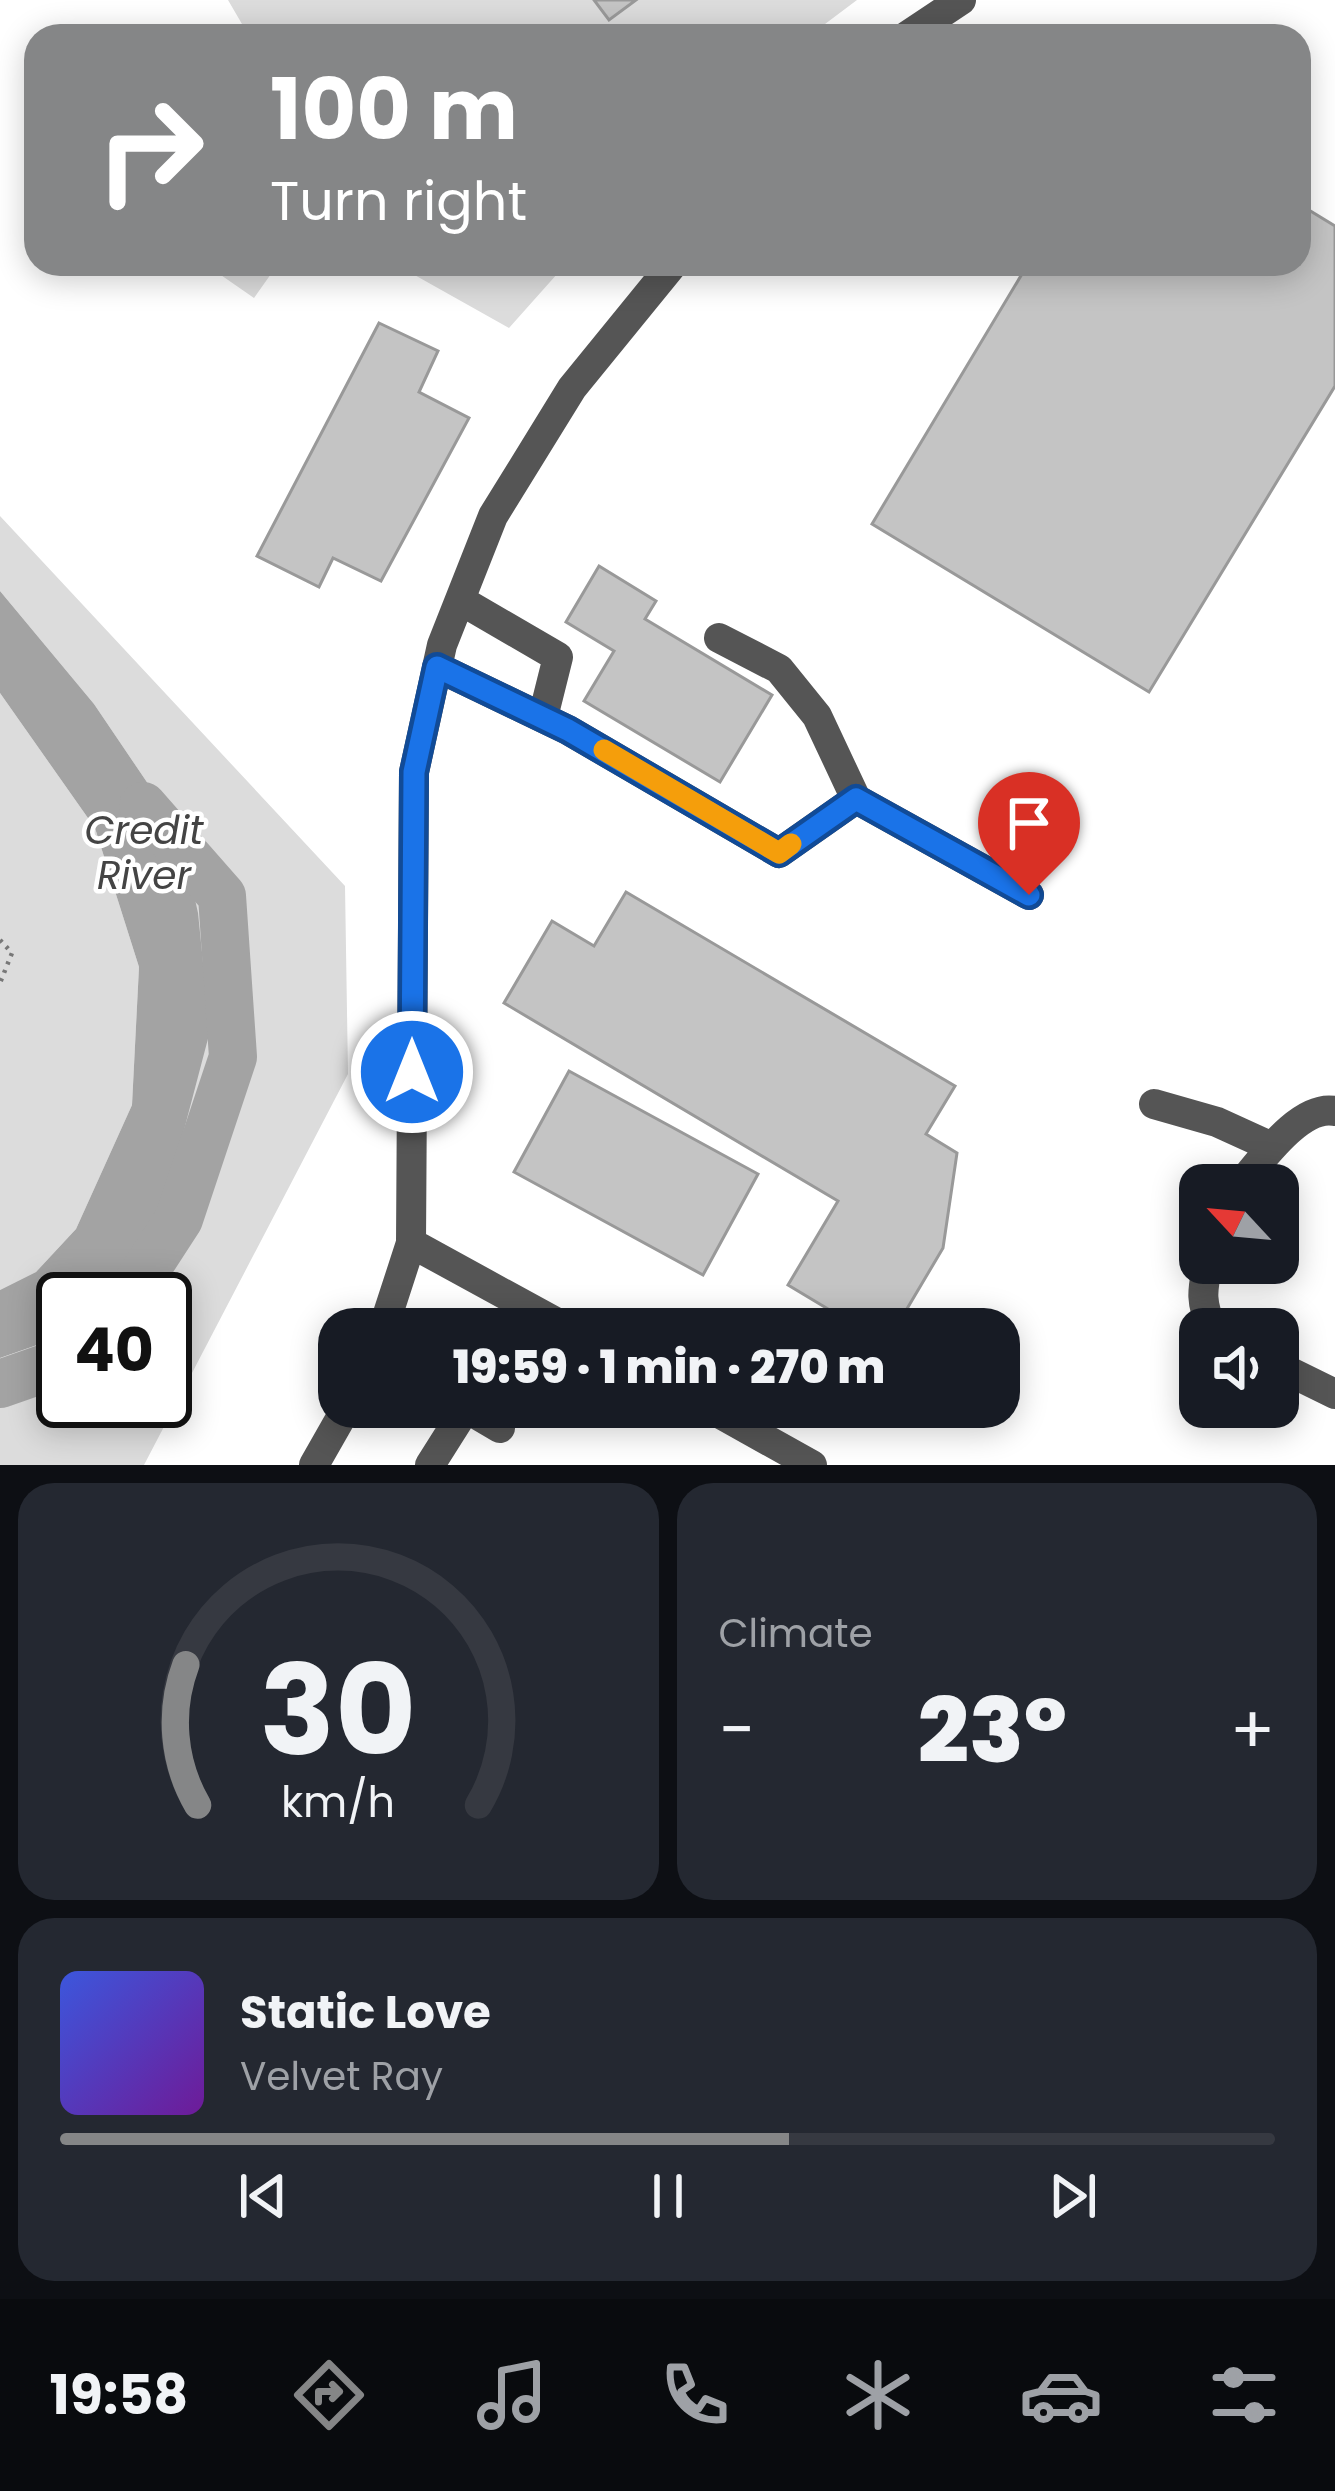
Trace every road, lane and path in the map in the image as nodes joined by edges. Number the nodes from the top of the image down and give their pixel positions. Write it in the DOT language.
graph roads {
  1 [pos="961,0"];
  2 [pos="925,24"];
  3 [pos="663,276"];
  4 [pos="460,600"];
  5 [pos="719,638"];
  6 [pos="437,667"];
  7 [pos="543,717"];
  8 [pos="856,799"];
  9 [pos="1029,895"];
  10 [pos="0,940"];
  11 [pos="0,982"];
  12 [pos="1154,1104"];
  13 [pos="1335,1111"];
  14 [pos="1272,1148"];
  15 [pos="1258,1164"];
  16 [pos="411,1243"];
  17 [pos="390,1308"];
  18 [pos="530,1308"];
  19 [pos="1299,1376"];
  20 [pos="1335,1394"];
  21 [pos="335,1428"];
  22 [pos="453,1428"];
  23 [pos="746,1428"];
  24 [pos="314,1465"];
  25 [pos="430,1465"];
  26 [pos="812,1465"];
  1 -- 2 [label="street"];
  3 -- 4 [label="street"];
  4 -- 6 [label="street"];
  4 -- 7 [label="street"];
  5 -- 8 [label="street"];
  6 -- 7 [label="street"];
  6 -- 16 [label="street"];
  7 -- 8 [label="street"];
  8 -- 9 [label="street"];
  10 -- 11 [label="path"];
  12 -- 14 [label="street"];
  13 -- 14 [label="street"];
  14 -- 15 [label="street"];
  16 -- 17 [label="street"];
  16 -- 18 [label="street"];
  19 -- 20 [label="street"];
  21 -- 24 [label="street"];
  22 -- 25 [label="street"];
  23 -- 26 [label="street"];
}
